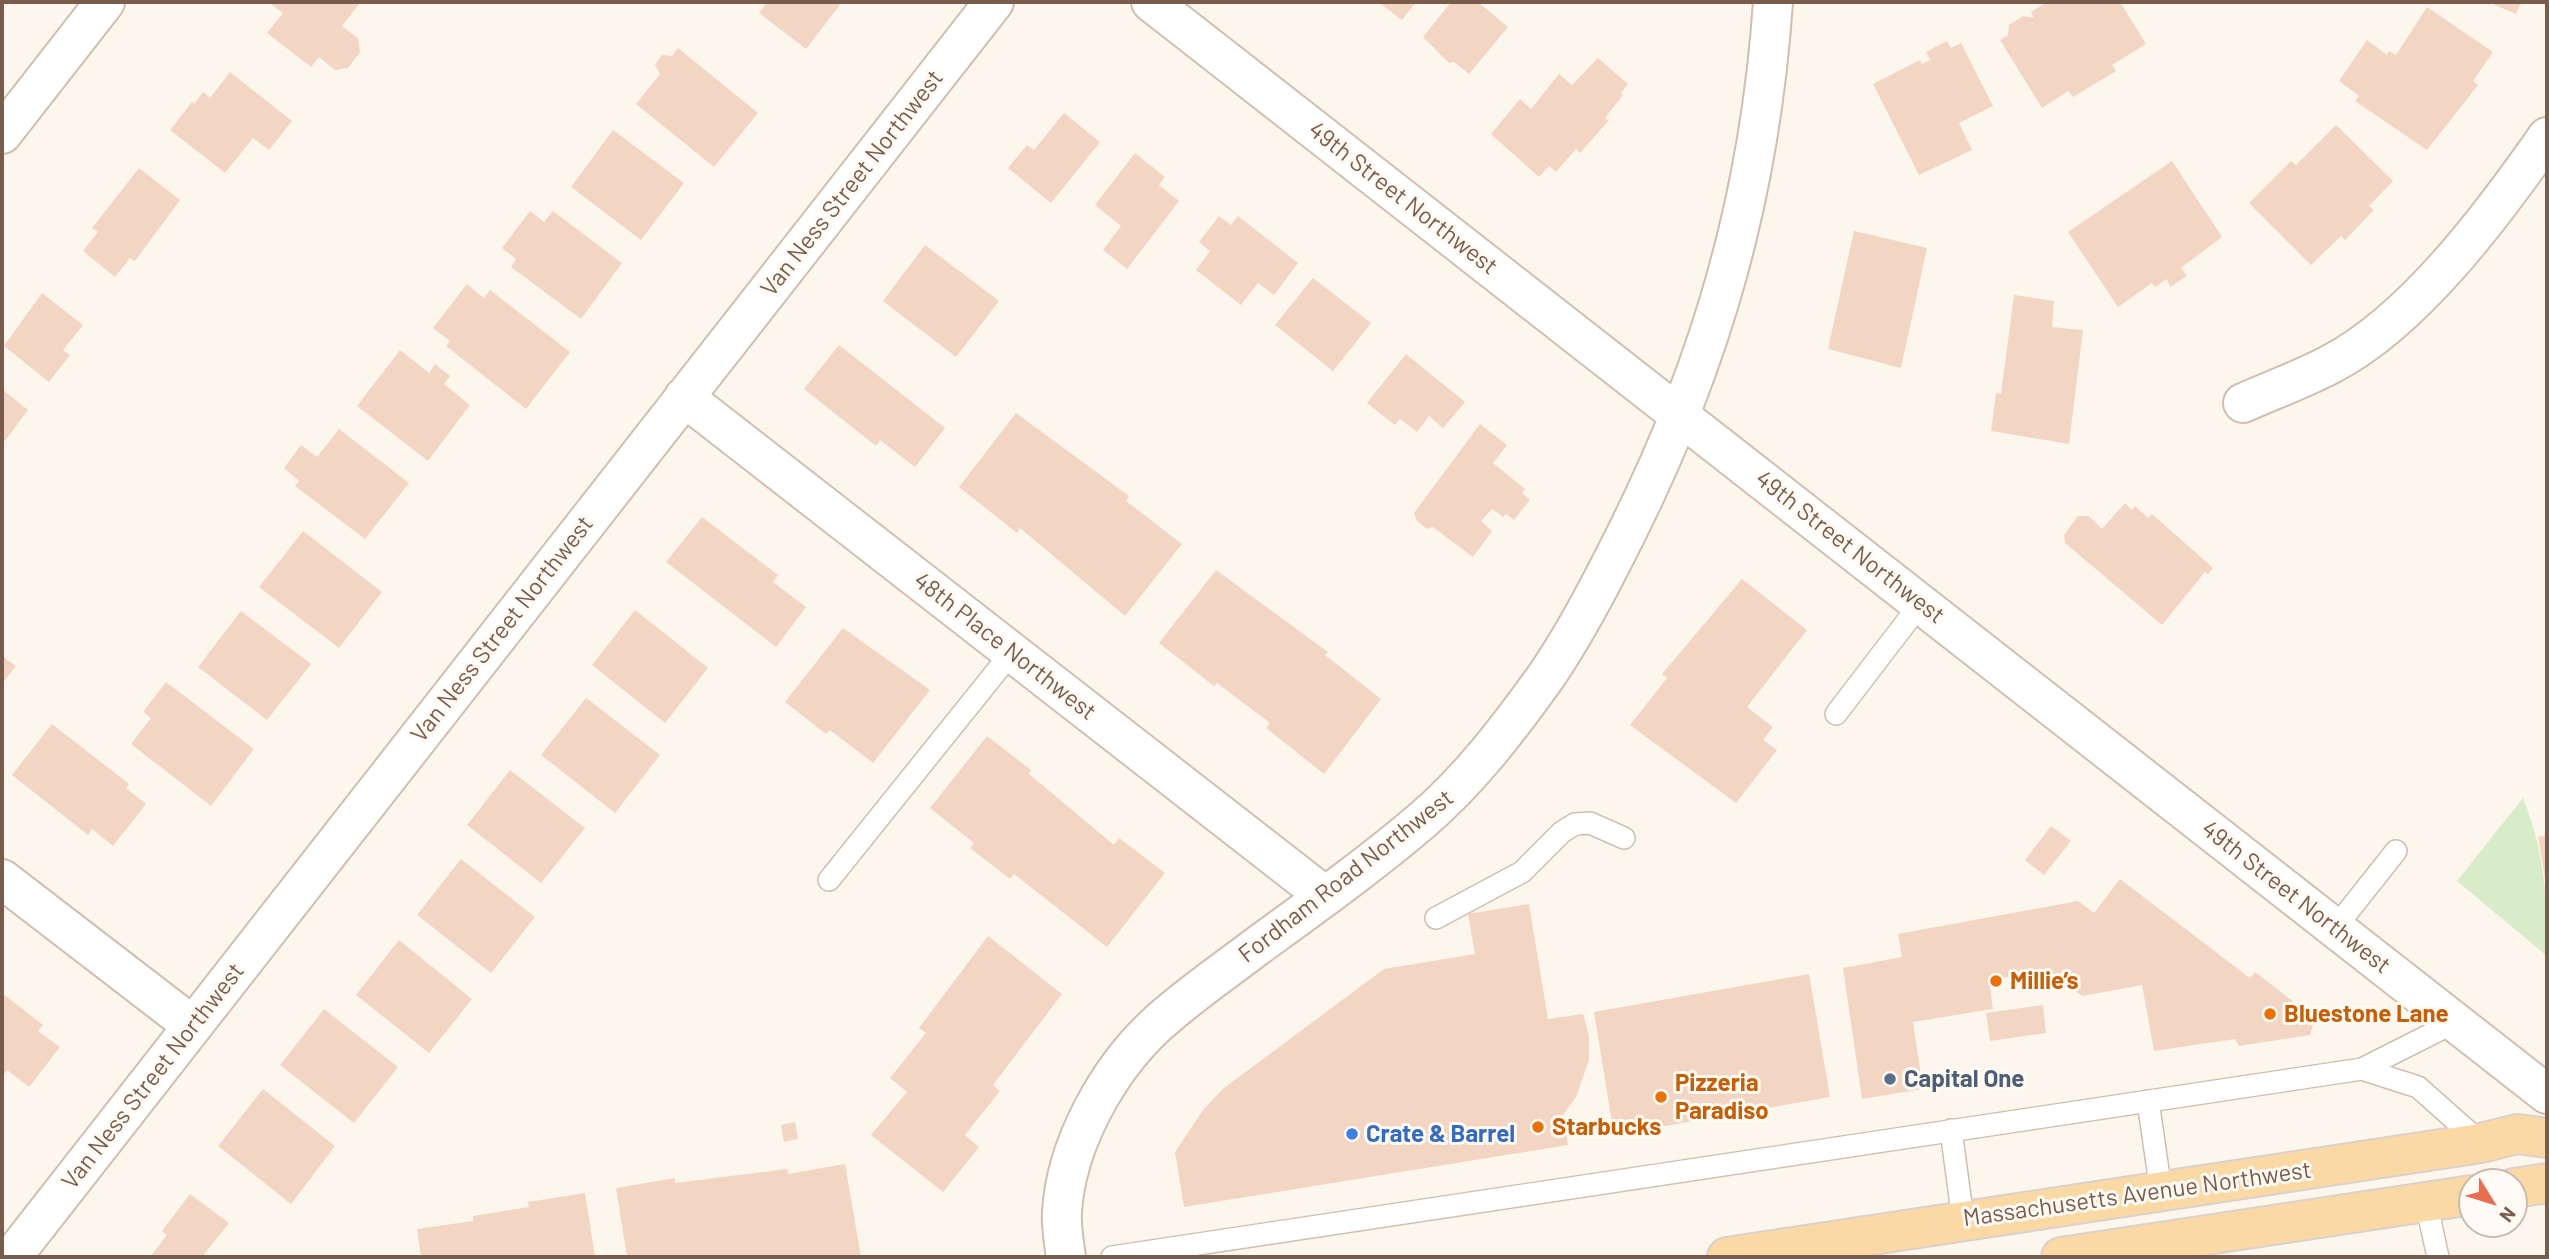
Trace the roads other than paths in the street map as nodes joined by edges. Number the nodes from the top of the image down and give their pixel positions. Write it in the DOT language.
graph roads {
  1 [pos="105,2"];
  2 [pos="994,2"];
  3 [pos="1151,2"];
  4 [pos="1773,2"];
  5 [pos="2,134"];
  6 [pos="2547,137"];
  7 [pos="684,397"];
  8 [pos="2243,403"];
  9 [pos="1680,414"];
  10 [pos="1921,603"];
  11 [pos="1012,652"];
  12 [pos="1836,714"];
  13 [pos="1624,838"];
  14 [pos="2396,851"];
  15 [pos="2,878"];
  16 [pos="829,880"];
  17 [pos="1325,896"];
  18 [pos="1436,918"];
  19 [pos="2335,928"];
  20 [pos="2455,1022"];
  21 [pos="192,1026"];
  22 [pos="2362,1069"];
  23 [pos="2547,1094"];
  24 [pos="2148,1101"];
  25 [pos="1951,1130"];
  26 [pos="2547,1138"];
  27 [pos="2481,1143"];
  28 [pos="2547,1183"];
  29 [pos="2528,1186"];
  30 [pos="2161,1191"];
  31 [pos="2458,1197"];
  32 [pos="2426,1202"];
  33 [pos="1963,1220"];
  34 [pos="2119,1253"];
  35 [pos="12,1257"];
  36 [pos="1066,1257"];
  37 [pos="1112,1257"];
  38 [pos="1727,1257"];
  39 [pos="2061,1257"];
  40 [pos="2438,1257"];
  1 -- 5 [label="street"];
  2 -- 7 [label="street, Van Ness Street Northwest"];
  3 -- 9 [label="street, 49th Street Northwest"];
  4 -- 9 [label="street, Fordham Road Northwest"];
  6 -- 8 [label="street"];
  7 -- 11 [label="street, 48th Place Northwest"];
  7 -- 21 [label="street, Van Ness Street Northwest"];
  9 -- 10 [label="street, 49th Street Northwest"];
  9 -- 17 [label="street, Fordham Road Northwest"];
  10 -- 12 [label="lane"];
  10 -- 19 [label="street, 49th Street Northwest"];
  11 -- 16 [label="lane"];
  11 -- 17 [label="street, 48th Place Northwest"];
  13 -- 18 [label="lane"];
  14 -- 19 [label="lane"];
  15 -- 21 [label="street"];
  17 -- 36 [label="street, Fordham Road Northwest"];
  19 -- 20 [label="street, 49th Street Northwest"];
  20 -- 22 [label="lane"];
  20 -- 23 [label="street, 49th Street Northwest"];
  21 -- 35 [label="street, Van Ness Street Northwest"];
  22 -- 24 [label="lane"];
  22 -- 27 [label="lane"];
  24 -- 25 [label="lane"];
  24 -- 30 [label="lane"];
  25 -- 33 [label="lane"];
  25 -- 37 [label="lane"];
  26 -- 27 [label="main road, Massachusetts Avenue Northwest"];
  27 -- 30 [label="main road, Massachusetts Avenue Northwest"];
  28 -- 29 [label="main road"];
  30 -- 33 [label="main road, Massachusetts Avenue Northwest"];
  31 -- 32 [label="main road, Massachusetts Avenue Northwest"];
  32 -- 34 [label="main road, Massachusetts Avenue Northwest"];
  32 -- 40 [label="lane"];
  33 -- 38 [label="main road, Massachusetts Avenue Northwest"];
  34 -- 39 [label="main road, Massachusetts Avenue Northwest"];
}
